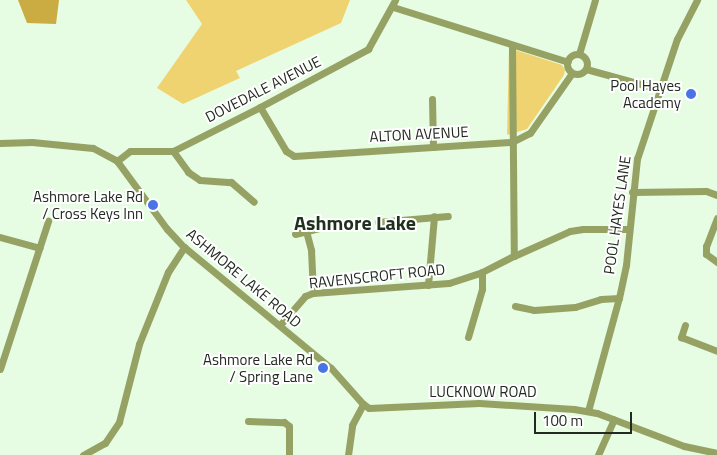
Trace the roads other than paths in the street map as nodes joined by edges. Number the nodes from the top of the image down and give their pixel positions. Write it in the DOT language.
graph roads {
  1 [pos="595,0"];
  2 [pos="697,0"];
  3 [pos="394,3"];
  4 [pos="512,45"];
  5 [pos="579,54"];
  6 [pos="568,62"];
  7 [pos="586,69"];
  8 [pos="572,73"];
  9 [pos="659,89"];
  10 [pos="432,99"];
  11 [pos="260,107"];
  12 [pos="512,142"];
  13 [pos="0,143"];
  14 [pos="433,147"];
  15 [pos="172,150"];
  16 [pos="117,161"];
  17 [pos="632,192"];
  18 [pos="717,195"];
  19 [pos="254,202"];
  20 [pos="434,216"];
  21 [pos="448,216"];
  22 [pos="717,218"];
  23 [pos="48,221"];
  24 [pos="378,222"];
  25 [pos="328,226"];
  26 [pos="629,229"];
  27 [pos="306,231"];
  28 [pos="295,234"];
  29 [pos="0,237"];
  30 [pos="184,247"];
  31 [pos="40,248"];
  32 [pos="514,256"];
  33 [pos="717,262"];
  34 [pos="482,272"];
  35 [pos="428,286"];
  36 [pos="313,294"];
  37 [pos="619,298"];
  38 [pos="515,306"];
  39 [pos="280,325"];
  40 [pos="685,325"];
  41 [pos="468,337"];
  42 [pos="717,351"];
  43 [pos="0,369"];
  44 [pos="363,404"];
  45 [pos="588,411"];
  46 [pos="614,419"];
  47 [pos="248,421"];
  48 [pos="704,453"];
  49 [pos="717,453"];
  50 [pos="84,455"];
  51 [pos="289,455"];
  52 [pos="348,455"];
  53 [pos="598,455"];
  1 -- 5 [label="street"];
  2 -- 9 [label="street, POOL HAYES LANE"];
  3 -- 4 [label="street"];
  3 -- 11 [label="street, DOVEDALE AVENUE"];
  4 -- 6 [label="street"];
  4 -- 12 [label="street"];
  5 -- 6 [label="street"];
  5 -- 7 [label="street"];
  6 -- 8 [label="street"];
  7 -- 8 [label="street"];
  7 -- 9 [label="street"];
  8 -- 12 [label="street, ALTON AVENUE"];
  9 -- 17 [label="street, POOL HAYES LANE"];
  10 -- 14 [label="street"];
  11 -- 14 [label="street, ALTON AVENUE"];
  11 -- 15 [label="street, DOVEDALE AVENUE"];
  12 -- 14 [label="street, ALTON AVENUE"];
  12 -- 32 [label="street"];
  13 -- 16 [label="street, ASHMORE LAKE ROAD"];
  15 -- 16 [label="street, DOVEDALE AVENUE"];
  15 -- 19 [label="street"];
  16 -- 30 [label="street, ASHMORE LAKE ROAD"];
  17 -- 18 [label="street"];
  17 -- 26 [label="street, POOL HAYES LANE"];
  20 -- 21 [label="street"];
  20 -- 24 [label="street"];
  20 -- 35 [label="street"];
  22 -- 33 [label="street"];
  23 -- 31 [label="street"];
  25 -- 27 [label="street"];
  26 -- 32 [label="street, RAVENSCROFT ROAD"];
  26 -- 37 [label="street, POOL HAYES LANE"];
  27 -- 28 [label="street"];
  27 -- 36 [label="street"];
  29 -- 31 [label="street"];
  30 -- 39 [label="street, ASHMORE LAKE ROAD"];
  30 -- 50 [label="street"];
  31 -- 43 [label="street"];
  32 -- 34 [label="street, RAVENSCROFT ROAD"];
  34 -- 35 [label="street, RAVENSCROFT ROAD"];
  34 -- 41 [label="street"];
  35 -- 36 [label="street, RAVENSCROFT ROAD"];
  36 -- 39 [label="street, RAVENSCROFT ROAD"];
  37 -- 38 [label="street"];
  37 -- 45 [label="street, POOL HAYES LANE"];
  39 -- 44 [label="street, ASHMORE LAKE ROAD"];
  40 -- 42 [label="street"];
  44 -- 45 [label="street, LUCKNOW ROAD"];
  44 -- 52 [label="street"];
  45 -- 46 [label="street, LUCKNOW ROAD"];
  46 -- 48 [label="street, LUCKNOW ROAD"];
  46 -- 53 [label="street"];
  47 -- 51 [label="street"];
  48 -- 49 [label="street, LUCKNOW ROAD"];
}
